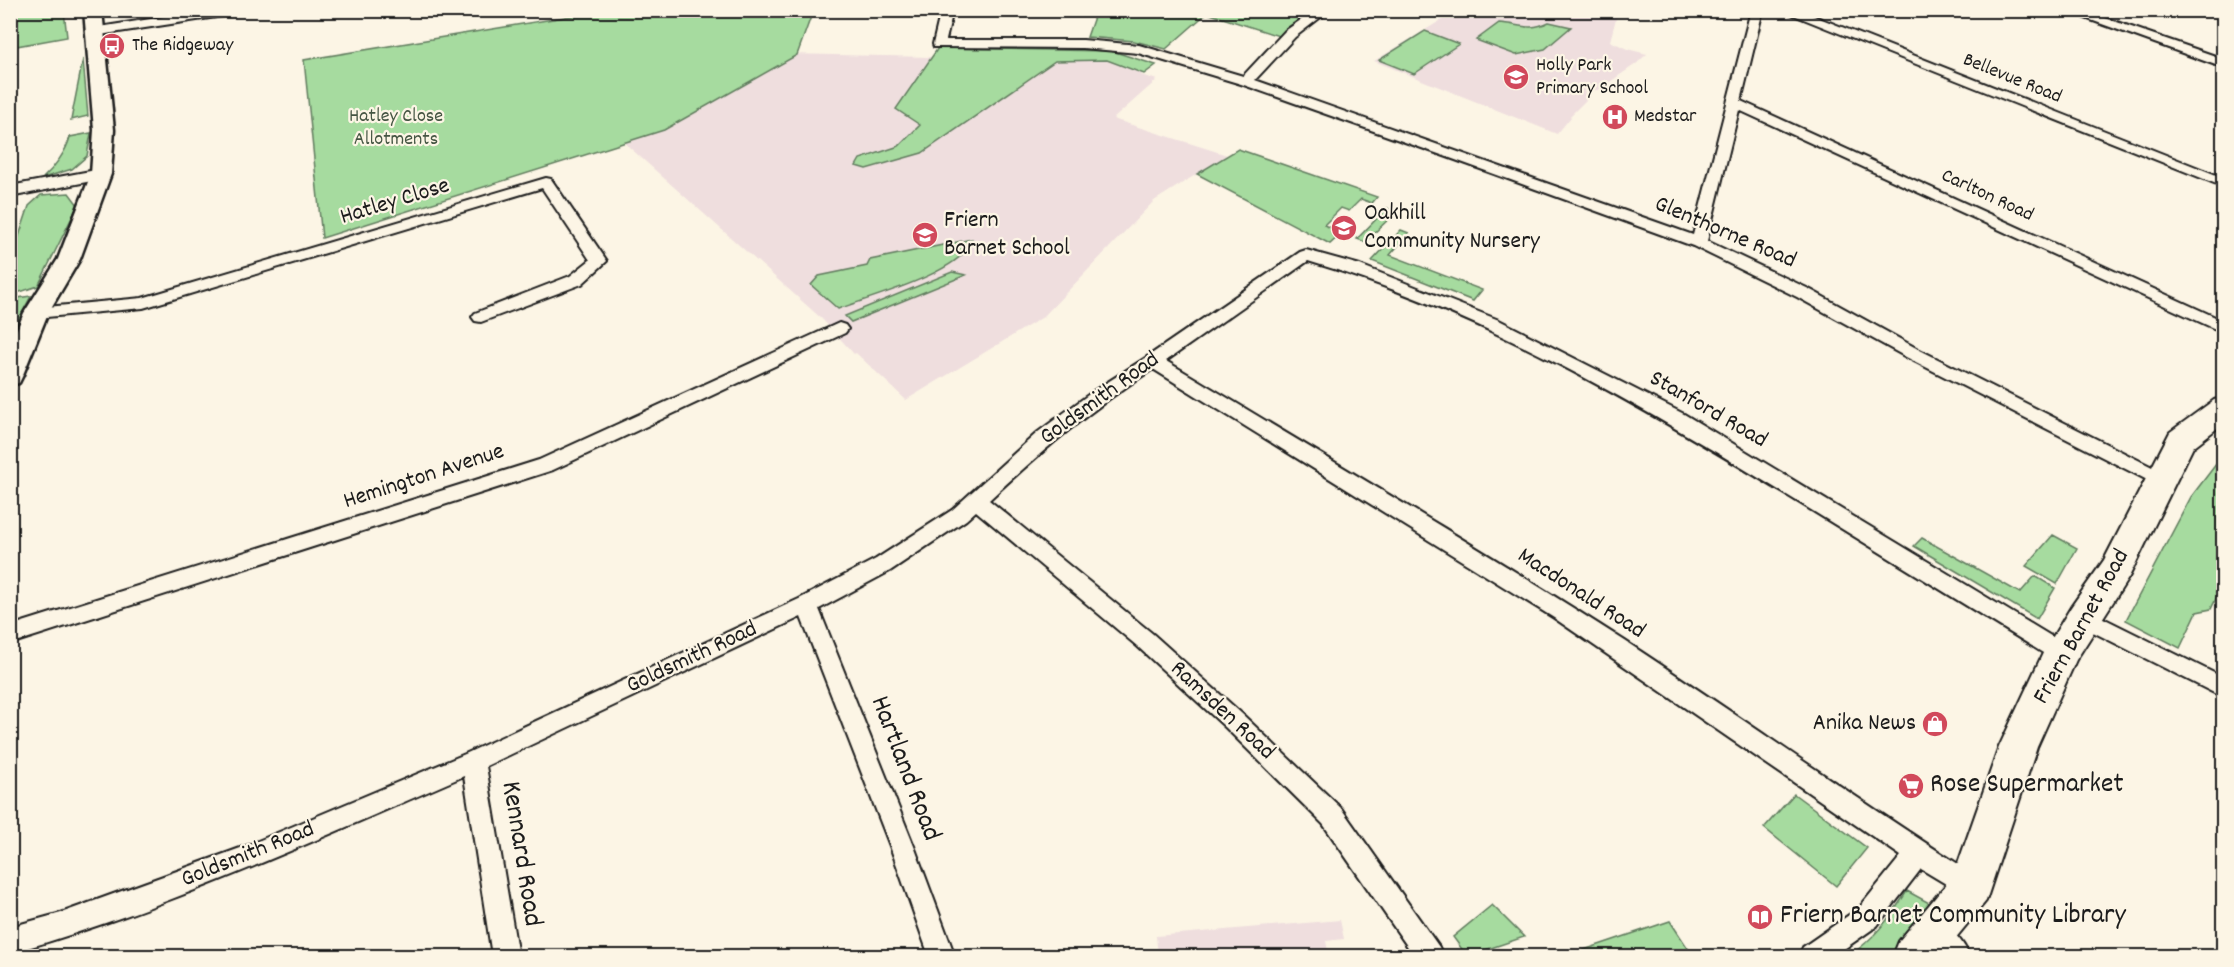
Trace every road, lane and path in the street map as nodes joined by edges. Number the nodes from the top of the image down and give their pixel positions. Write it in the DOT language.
graph roads {
  1 [pos="93,10"];
  2 [pos="236,10"];
  3 [pos="948,10"];
  4 [pos="1324,10"];
  5 [pos="1757,10"];
  6 [pos="1787,10"];
  7 [pos="2069,10"];
  8 [pos="93,32"];
  9 [pos="2223,64"];
  10 [pos="1246,81"];
  11 [pos="1734,103"];
  12 [pos="100,174"];
  13 [pos="2223,183"];
  14 [pos="10,192"];
  15 [pos="1699,243"];
  16 [pos="1306,255"];
  17 [pos="36,313"];
  18 [pos="481,317"];
  19 [pos="2223,328"];
  20 [pos="839,329"];
  21 [pos="1154,361"];
  22 [pos="10,377"];
  23 [pos="2223,406"];
  24 [pos="2161,480"];
  25 [pos="976,500"];
  26 [pos="807,605"];
  27 [pos="2083,617"];
  28 [pos="10,635"];
  29 [pos="2061,653"];
  30 [pos="2223,689"];
  31 [pos="473,761"];
  32 [pos="1918,854"];
  33 [pos="1971,887"];
  34 [pos="10,940"];
  35 [pos="1934,949"];
  36 [pos="505,957"];
  37 [pos="942,957"];
  38 [pos="1430,957"];
  39 [pos="1812,957"];
  1 -- 8 [label="main road"];
  2 -- 8 [label="street"];
  3 -- 10 [label="street, Glenthorne Road"];
  4 -- 10 [label="street"];
  5 -- 11 [label="street"];
  6 -- 13 [label="street, Bellevue Road"];
  7 -- 9 [label="street"];
  8 -- 12 [label="main road"];
  10 -- 15 [label="street, Glenthorne Road"];
  11 -- 15 [label="street"];
  11 -- 19 [label="street, Carlton Road"];
  12 -- 14 [label="street"];
  12 -- 17 [label="main road"];
  15 -- 24 [label="street, Glenthorne Road"];
  16 -- 21 [label="street, Goldsmith Road"];
  16 -- 29 [label="street, Stanford Road"];
  17 -- 18 [label="street, Hatley Close"];
  17 -- 22 [label="main road"];
  20 -- 28 [label="street, Hemington Avenue"];
  21 -- 25 [label="street, Goldsmith Road"];
  21 -- 32 [label="street, Macdonald Road"];
  23 -- 24 [label="main road, Friern Barnet Road"];
  24 -- 27 [label="main road, Friern Barnet Road"];
  25 -- 26 [label="street, Goldsmith Road"];
  25 -- 38 [label="street, Ramsden Road"];
  26 -- 31 [label="street, Goldsmith Road"];
  26 -- 37 [label="street, Hartland Road"];
  27 -- 29 [label="main road, Friern Barnet Road"];
  27 -- 30 [label="street"];
  29 -- 33 [label="main road, Friern Barnet Road"];
  31 -- 34 [label="street, Goldsmith Road"];
  31 -- 36 [label="street, Kennard Road"];
  32 -- 33 [label="street, Macdonald Road"];
  32 -- 39 [label="street"];
  33 -- 35 [label="main road, Friern Barnet Road"];
}
